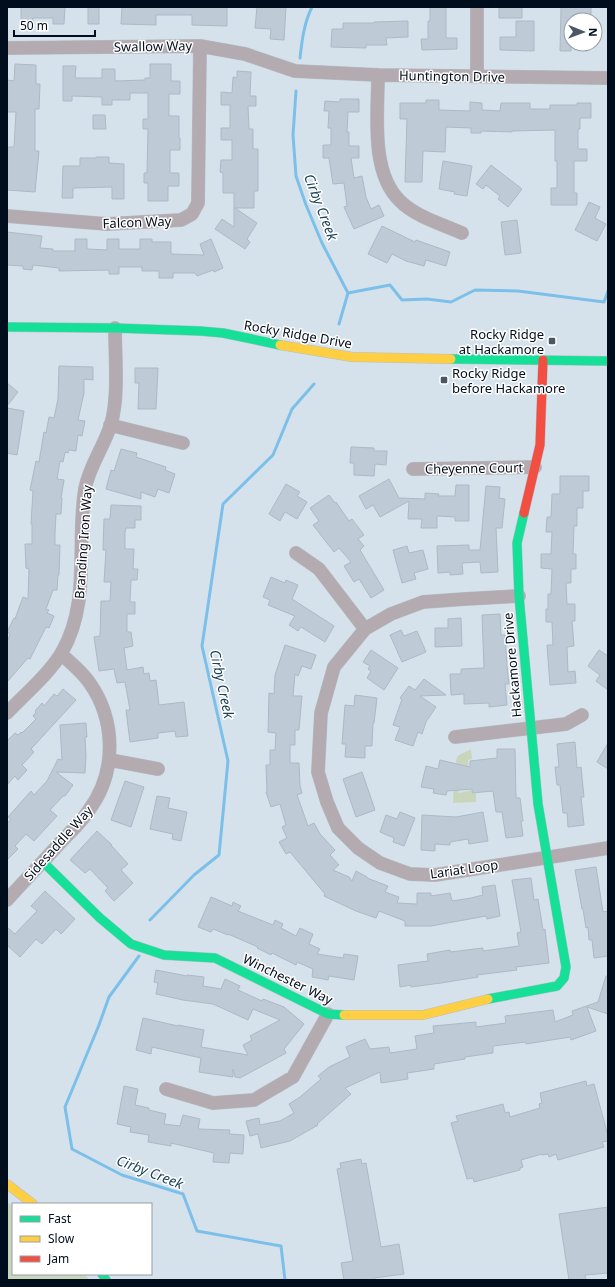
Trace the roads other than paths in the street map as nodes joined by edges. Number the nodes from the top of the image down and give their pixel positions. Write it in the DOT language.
graph roads {
  1 [pos="477,7"];
  2 [pos="200,46"];
  3 [pos="7,48"];
  4 [pos="295,71"];
  5 [pos="378,75"];
  6 [pos="477,76"];
  7 [pos="608,78"];
  8 [pos="7,216"];
  9 [pos="462,233"];
  10 [pos="7,327"];
  11 [pos="116,328"];
  12 [pos="543,360"];
  13 [pos="608,361"];
  14 [pos="110,425"];
  15 [pos="183,443"];
  16 [pos="535,467"];
  17 [pos="413,469"];
  18 [pos="296,553"];
  19 [pos="519,596"];
  20 [pos="365,629"];
  21 [pos="62,654"];
  22 [pos="7,713"];
  23 [pos="582,715"];
  24 [pos="532,729"];
  25 [pos="455,737"];
  26 [pos="110,760"];
  27 [pos="158,769"];
  28 [pos="608,848"];
  29 [pos="548,856"];
  30 [pos="43,862"];
  31 [pos="7,900"];
  32 [pos="566,967"];
  33 [pos="328,1014"];
  34 [pos="166,1089"];
  35 [pos="7,1184"];
  36 [pos="32,1203"];
  1 -- 6 [label="street"];
  2 -- 3 [label="street, Swallow Way"];
  2 -- 4 [label="street, Swallow Way"];
  2 -- 8 [label="street, Falcon Way"];
  4 -- 5 [label="street, Huntington Drive"];
  5 -- 6 [label="street, Huntington Drive"];
  5 -- 9 [label="street"];
  6 -- 7 [label="street, Huntington Drive"];
  10 -- 11 [label="street, Rocky Ridge Drive"];
  11 -- 12 [label="street, Rocky Ridge Drive"];
  11 -- 14 [label="street, Branding Iron Way"];
  12 -- 13 [label="street, Rocky Ridge Drive"];
  12 -- 16 [label="street, Hackamore Drive"];
  14 -- 15 [label="street"];
  14 -- 21 [label="street, Branding Iron Way"];
  16 -- 17 [label="street, Cheyenne Court"];
  16 -- 19 [label="street, Hackamore Drive"];
  18 -- 20 [label="street"];
  19 -- 20 [label="street, Lariat Loop"];
  19 -- 24 [label="street, Hackamore Drive"];
  20 -- 29 [label="street, Lariat Loop"];
  21 -- 22 [label="street, Branding Iron Way"];
  21 -- 26 [label="street"];
  23 -- 24 [label="street"];
  24 -- 25 [label="street"];
  24 -- 29 [label="street, Hackamore Drive"];
  26 -- 27 [label="street"];
  26 -- 30 [label="street, Sidesaddle Way"];
  28 -- 29 [label="street, Lariat Loop"];
  29 -- 32 [label="street, Hackamore Drive"];
  30 -- 31 [label="street, Sidesaddle Way"];
  30 -- 33 [label="street, Winchester Way"];
  32 -- 33 [label="street, Winchester Way"];
  33 -- 34 [label="street"];
  35 -- 36 [label="street"];
}
